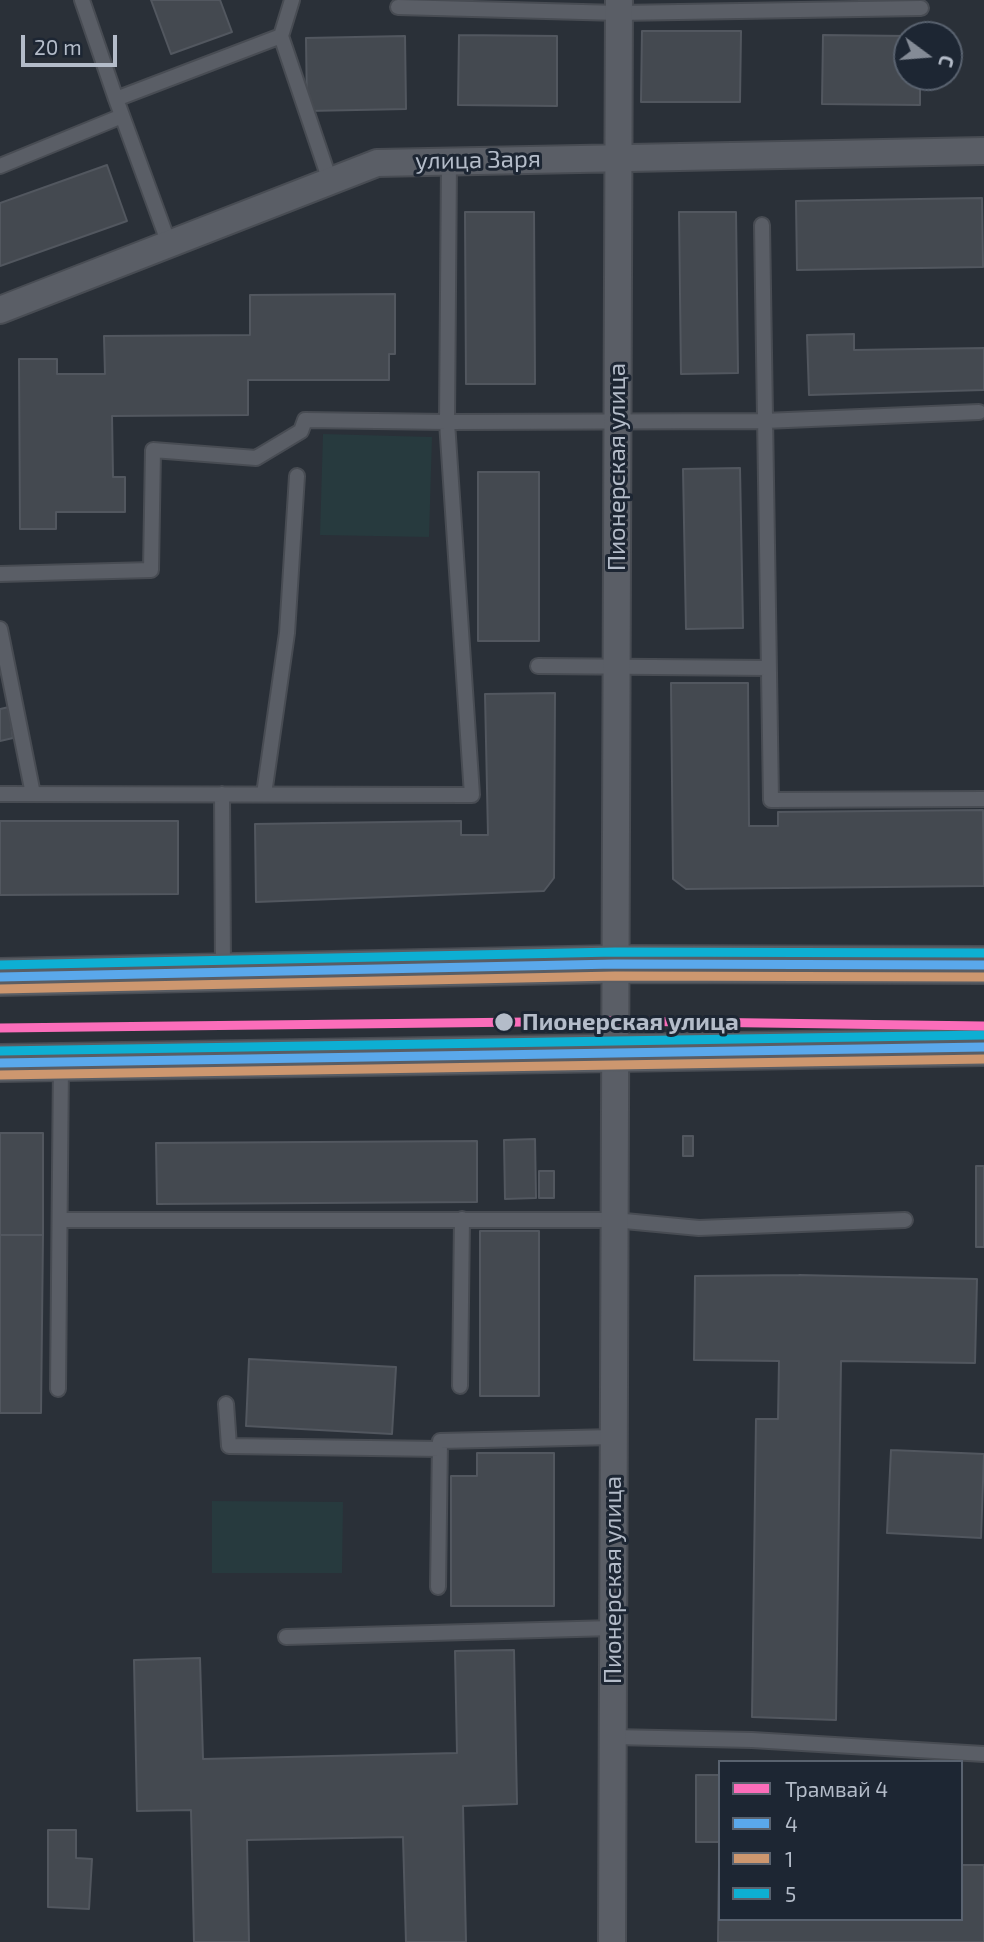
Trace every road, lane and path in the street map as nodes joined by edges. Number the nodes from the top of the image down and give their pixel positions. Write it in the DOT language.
graph roads {
  1 [pos="82,0"];
  2 [pos="292,0"];
  3 [pos="398,7"];
  4 [pos="619,7"];
  5 [pos="921,8"];
  6 [pos="281,36"];
  7 [pos="116,99"];
  8 [pos="122,116"];
  9 [pos="984,151"];
  10 [pos="619,157"];
  11 [pos="449,161"];
  12 [pos="0,166"];
  13 [pos="330,181"];
  14 [pos="762,225"];
  15 [pos="169,244"];
  16 [pos="0,310"];
  17 [pos="979,412"];
  18 [pos="617,420"];
  19 [pos="764,421"];
  20 [pos="447,422"];
  21 [pos="296,476"];
  22 [pos="0,573"];
  23 [pos="0,629"];
  24 [pos="538,666"];
  25 [pos="617,667"];
  26 [pos="768,668"];
  27 [pos="0,794"];
  28 [pos="33,794"];
  29 [pos="222,794"];
  30 [pos="264,794"];
  31 [pos="984,799"];
  32 [pos="615,964"];
  33 [pos="984,965"];
  34 [pos="223,974"];
  35 [pos="0,977"];
  36 [pos="984,1047"];
  37 [pos="615,1054"];
  38 [pos="61,1062"];
  39 [pos="0,1063"];
  40 [pos="461,1219"];
  41 [pos="60,1220"];
  42 [pos="614,1220"];
  43 [pos="905,1220"];
  44 [pos="460,1386"];
  45 [pos="58,1390"];
  46 [pos="226,1404"];
  47 [pos="614,1437"];
  48 [pos="440,1449"];
  49 [pos="438,1587"];
  50 [pos="613,1628"];
  51 [pos="286,1637"];
  52 [pos="612,1737"];
  53 [pos="984,1754"];
  54 [pos="612,1942"];
  1 -- 7 [label="lane"];
  2 -- 6 [label="lane"];
  3 -- 4 [label="lane"];
  4 -- 5 [label="lane"];
  4 -- 10 [label="street, Пионерская улица"];
  6 -- 7 [label="lane"];
  6 -- 13 [label="lane"];
  7 -- 8 [label="lane"];
  8 -- 12 [label="lane"];
  8 -- 15 [label="lane"];
  9 -- 10 [label="street, улица Заря"];
  10 -- 11 [label="street, улица Заря"];
  10 -- 18 [label="street, Пионерская улица"];
  11 -- 13 [label="street, улица Заря"];
  11 -- 20 [label="lane"];
  13 -- 15 [label="street, улица Заря"];
  14 -- 19 [label="lane"];
  15 -- 16 [label="street, улица Заря"];
  17 -- 19 [label="lane"];
  18 -- 19 [label="lane"];
  18 -- 20 [label="lane"];
  18 -- 25 [label="street, Пионерская улица"];
  19 -- 26 [label="lane"];
  20 -- 22 [label="lane"];
  20 -- 30 [label="lane"];
  21 -- 30 [label="lane"];
  23 -- 28 [label="lane"];
  24 -- 25 [label="lane"];
  25 -- 26 [label="lane"];
  25 -- 32 [label="street, Пионерская улица"];
  26 -- 31 [label="lane"];
  27 -- 28 [label="lane"];
  28 -- 29 [label="lane"];
  29 -- 30 [label="lane"];
  29 -- 34 [label="lane"];
  32 -- 33 [label="main road"];
  32 -- 34 [label="main road"];
  32 -- 37 [label="street, Пионерская улица"];
  34 -- 35 [label="main road"];
  36 -- 37 [label="main road"];
  37 -- 38 [label="main road"];
  37 -- 42 [label="street, Пионерская улица"];
  38 -- 39 [label="main road"];
  38 -- 41 [label="lane"];
  40 -- 41 [label="lane"];
  40 -- 42 [label="lane"];
  40 -- 44 [label="lane"];
  41 -- 45 [label="lane"];
  42 -- 43 [label="lane"];
  42 -- 47 [label="street, Пионерская улица"];
  46 -- 48 [label="lane"];
  47 -- 48 [label="lane"];
  47 -- 50 [label="street, Пионерская улица"];
  48 -- 49 [label="lane"];
  50 -- 51 [label="lane"];
  50 -- 52 [label="street, Пионерская улица"];
  52 -- 53 [label="lane"];
  52 -- 54 [label="street, Пионерская улица"];
}
